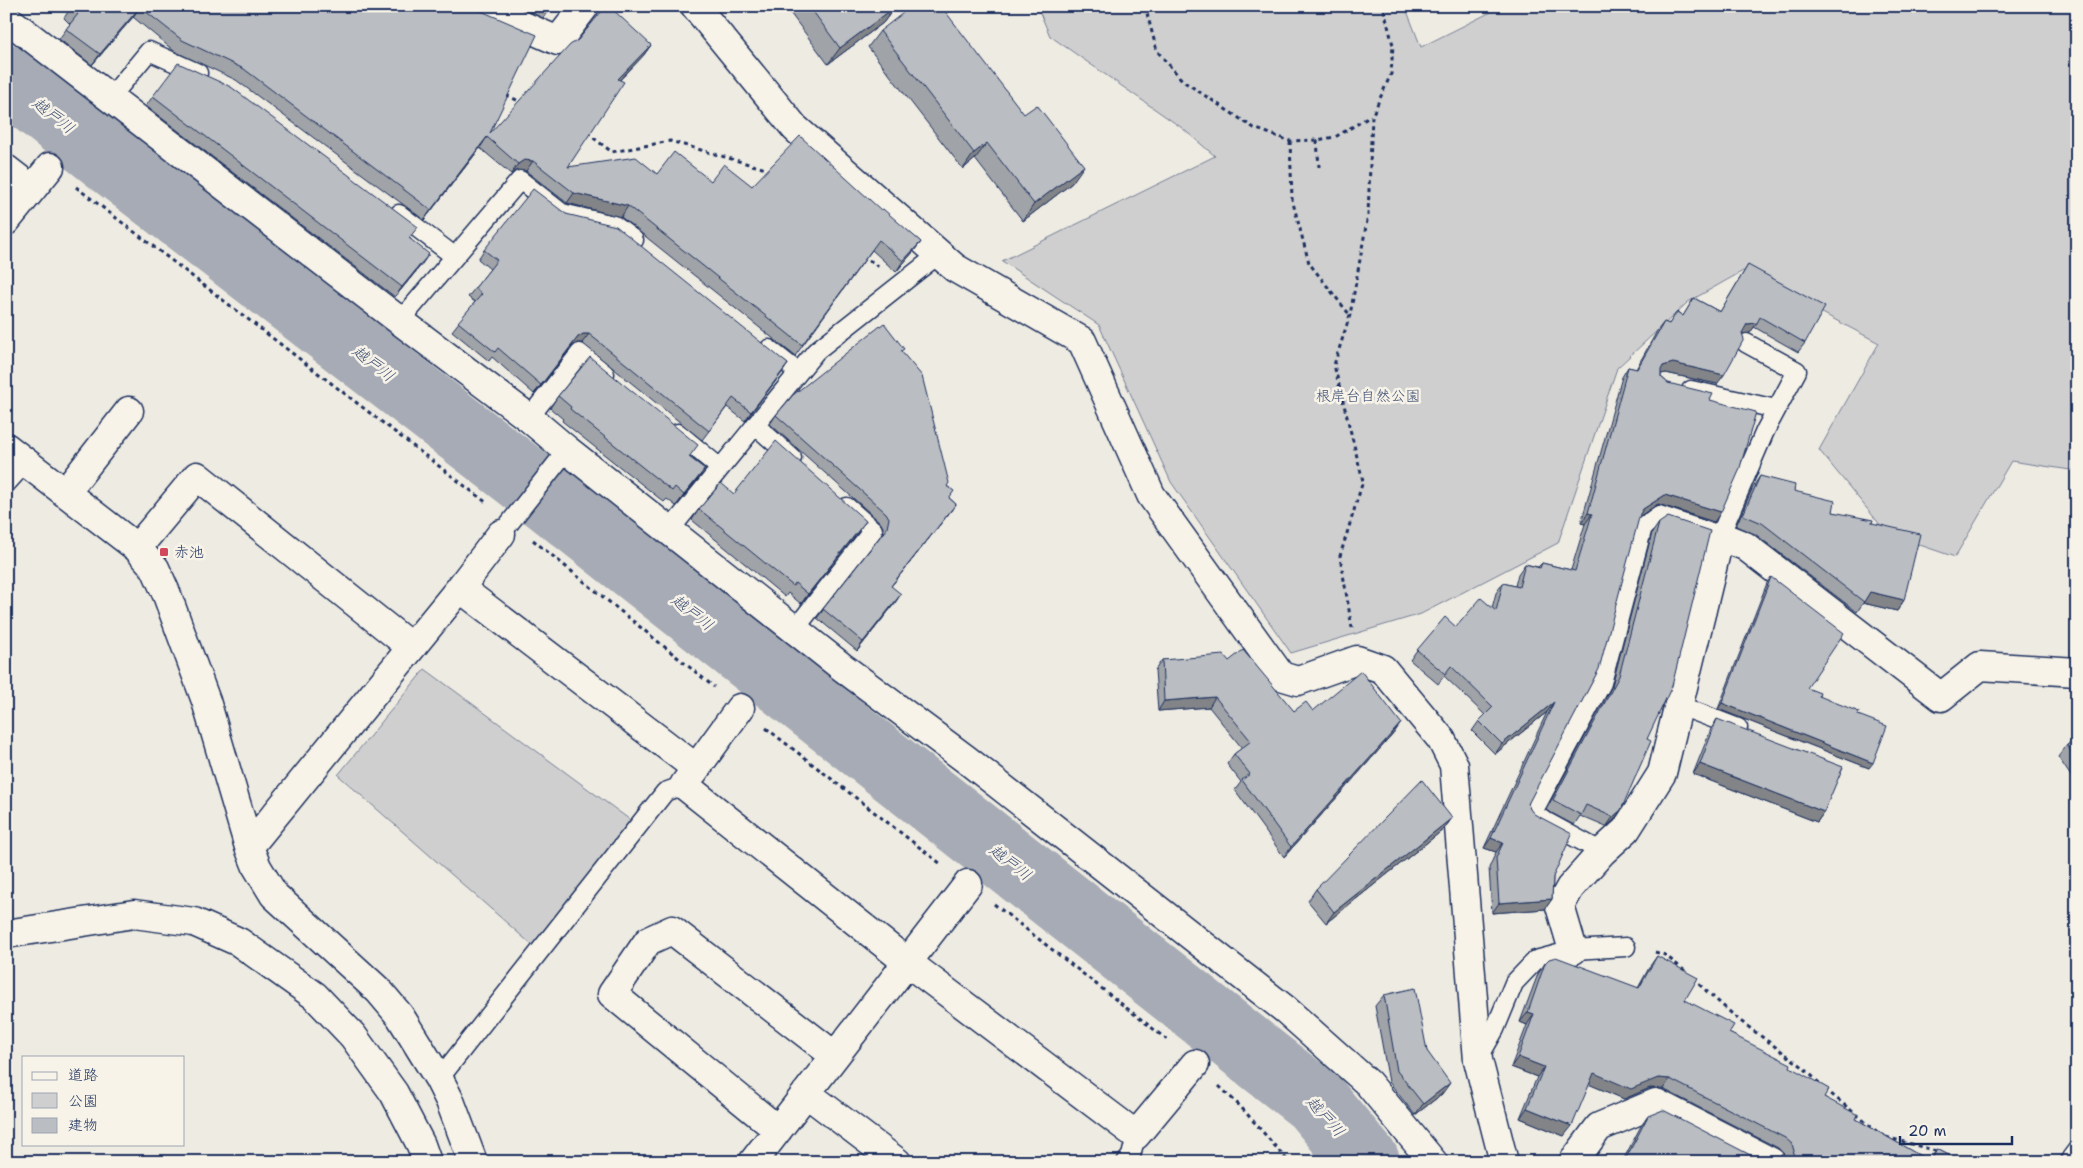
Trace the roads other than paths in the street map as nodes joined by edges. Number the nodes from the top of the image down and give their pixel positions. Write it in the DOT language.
graph roads {
  1 [pos="478,6"];
  2 [pos="585,6"];
  3 [pos="695,6"];
  4 [pos="6,18"];
  5 [pos="212,80"];
  6 [pos="110,98"];
  7 [pos="50,167"];
  8 [pos="6,169"];
  9 [pos="32,189"];
  10 [pos="385,204"];
  11 [pos="6,221"];
  12 [pos="644,249"];
  13 [pos="939,254"];
  14 [pos="454,256"];
  15 [pos="400,321"];
  16 [pos="760,341"];
  17 [pos="1746,343"];
  18 [pos="798,372"];
  19 [pos="617,383"];
  20 [pos="1673,386"];
  21 [pos="1776,410"];
  22 [pos="129,411"];
  23 [pos="529,418"];
  24 [pos="668,425"];
  25 [pos="755,425"];
  26 [pos="16,455"];
  27 [pos="563,455"];
  28 [pos="720,468"];
  29 [pos="807,471"];
  30 [pos="6,484"];
  31 [pos="65,493"];
  32 [pos="836,497"];
  33 [pos="510,522"];
  34 [pos="669,531"];
  35 [pos="1720,536"];
  36 [pos="137,548"];
  37 [pos="460,588"];
  38 [pos="794,629"];
  39 [pos="411,647"];
  40 [pos="2077,672"];
  41 [pos="1678,705"];
  42 [pos="740,708"];
  43 [pos="1752,734"];
  44 [pos="690,776"];
  45 [pos="249,847"];
  46 [pos="1602,852"];
  47 [pos="968,884"];
  48 [pos="6,934"];
  49 [pos="1626,947"];
  50 [pos="1573,950"];
  51 [pos="907,962"];
  52 [pos="834,1056"];
  53 [pos="1478,1060"];
  54 [pos="1195,1064"];
  55 [pos="439,1079"];
  56 [pos="806,1093"];
  57 [pos="778,1130"];
  58 [pos="1136,1135"];
  59 [pos="1583,1158"];
  60 [pos="426,1162"];
  61 [pos="473,1162"];
  62 [pos="753,1162"];
  63 [pos="897,1162"];
  64 [pos="1126,1162"];
  65 [pos="1433,1162"];
  66 [pos="1504,1162"];
  67 [pos="1771,1162"];
  1 -- 2 [label="street"];
  3 -- 13 [label="street"];
  4 -- 6 [label="street"];
  5 -- 6 [label="lane"];
  6 -- 15 [label="street"];
  7 -- 9 [label="street"];
  8 -- 9 [label="street"];
  9 -- 11 [label="street"];
  10 -- 14 [label="lane"];
  12 -- 14 [label="lane"];
  13 -- 18 [label="lane"];
  13 -- 53 [label="street"];
  14 -- 15 [label="lane"];
  15 -- 23 [label="street"];
  16 -- 18 [label="lane"];
  17 -- 21 [label="lane"];
  18 -- 25 [label="lane"];
  19 -- 23 [label="lane"];
  20 -- 21 [label="lane"];
  21 -- 35 [label="lane"];
  22 -- 31 [label="street"];
  23 -- 27 [label="street"];
  24 -- 28 [label="lane"];
  25 -- 28 [label="lane"];
  25 -- 29 [label="lane"];
  26 -- 30 [label="lane"];
  26 -- 31 [label="street"];
  27 -- 33 [label="lane"];
  27 -- 34 [label="street"];
  28 -- 34 [label="lane"];
  31 -- 36 [label="street"];
  32 -- 38 [label="lane"];
  33 -- 37 [label="street"];
  34 -- 38 [label="street"];
  35 -- 40 [label="street"];
  35 -- 41 [label="street"];
  35 -- 46 [label="lane"];
  36 -- 39 [label="street"];
  36 -- 45 [label="street"];
  37 -- 39 [label="street"];
  37 -- 44 [label="street"];
  38 -- 65 [label="street"];
  39 -- 45 [label="street"];
  41 -- 43 [label="lane"];
  41 -- 46 [label="street"];
  42 -- 44 [label="street"];
  44 -- 51 [label="street"];
  44 -- 55 [label="lane"];
  45 -- 55 [label="street"];
  46 -- 50 [label="street"];
  47 -- 51 [label="street"];
  48 -- 60 [label="street"];
  49 -- 50 [label="lane"];
  50 -- 53 [label="lane"];
  51 -- 52 [label="street"];
  51 -- 58 [label="street"];
  52 -- 56 [label="street"];
  52 -- 57 [label="street"];
  53 -- 66 [label="street"];
  54 -- 58 [label="street"];
  55 -- 61 [label="street"];
  56 -- 57 [label="street"];
  56 -- 63 [label="street"];
  57 -- 62 [label="street"];
  58 -- 64 [label="lane"];
  59 -- 67 [label="street"];
}
